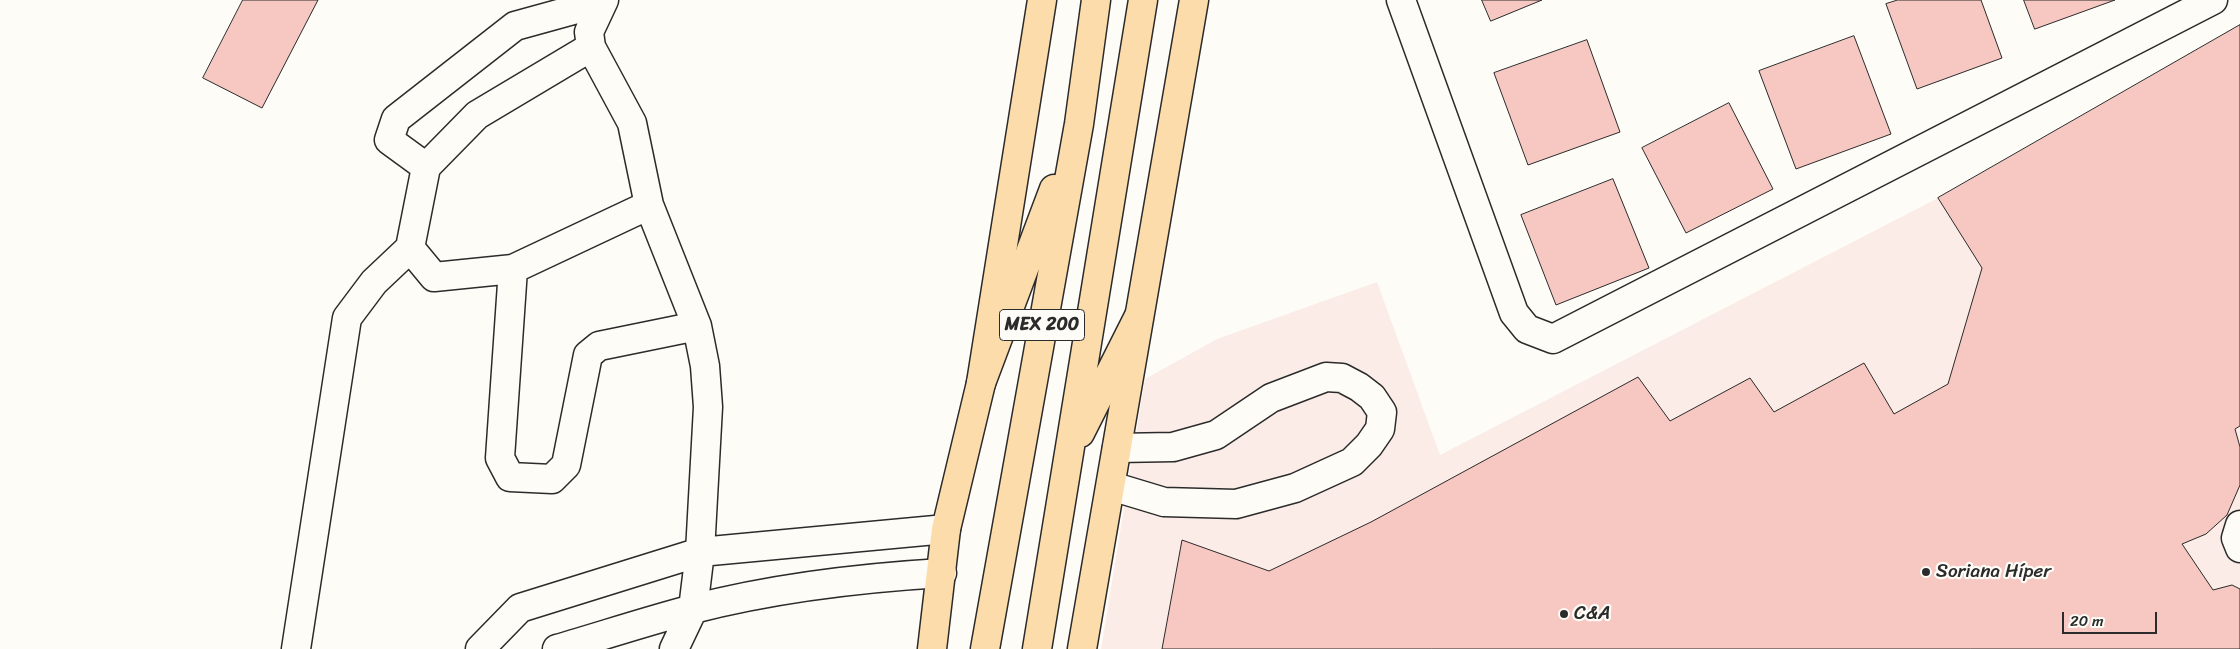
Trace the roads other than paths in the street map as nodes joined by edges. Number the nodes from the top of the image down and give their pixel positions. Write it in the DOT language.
graph roads {
  1 [pos="1042,0"];
  2 [pos="1096,0"];
  3 [pos="1142,0"];
  4 [pos="1194,0"];
  5 [pos="1401,0"];
  6 [pos="2213,0"];
  7 [pos="603,1"];
  8 [pos="591,48"];
  9 [pos="1079,124"];
  10 [pos="426,167"];
  11 [pos="649,205"];
  12 [pos="410,248"];
  13 [pos="512,270"];
  14 [pos="1139,316"];
  15 [pos="697,326"];
  16 [pos="981,383"];
  17 [pos="1117,448"];
  18 [pos="1068,456"];
  19 [pos="1111,486"];
  20 [pos="2240,525"];
  21 [pos="946,529"];
  22 [pos="2240,548"];
  23 [pos="700,552"];
  24 [pos="942,573"];
  25 [pos="693,609"];
  26 [pos="296,649"];
  27 [pos="480,649"];
  28 [pos="557,649"];
  29 [pos="674,649"];
  30 [pos="932,649"];
  31 [pos="986,649"];
  32 [pos="1037,649"];
  33 [pos="1082,649"];
  1 -- 16 [label="main road"];
  2 -- 9 [label="main road, MEX 200"];
  3 -- 18 [label="main road, MEX 200"];
  4 -- 14 [label="main road"];
  5 -- 6 [label="lane"];
  7 -- 8 [label="lane"];
  7 -- 10 [label="lane"];
  8 -- 10 [label="lane"];
  8 -- 11 [label="lane"];
  9 -- 16 [label="main road"];
  9 -- 31 [label="main road, MEX 200"];
  10 -- 12 [label="lane"];
  11 -- 13 [label="lane"];
  11 -- 15 [label="lane"];
  12 -- 13 [label="lane"];
  12 -- 26 [label="lane"];
  13 -- 15 [label="lane"];
  14 -- 17 [label="main road"];
  14 -- 18 [label="main road"];
  15 -- 23 [label="lane"];
  16 -- 21 [label="main road"];
  17 -- 19 [label="main road"];
  17 -- 19 [label="lane"];
  18 -- 32 [label="main road, MEX 200"];
  19 -- 33 [label="main road"];
  20 -- 22 [label="lane"];
  21 -- 23 [label="lane"];
  21 -- 24 [label="main road"];
  23 -- 25 [label="lane"];
  23 -- 27 [label="lane"];
  24 -- 25 [label="lane"];
  24 -- 30 [label="main road"];
  25 -- 28 [label="lane"];
  25 -- 29 [label="lane"];
}
